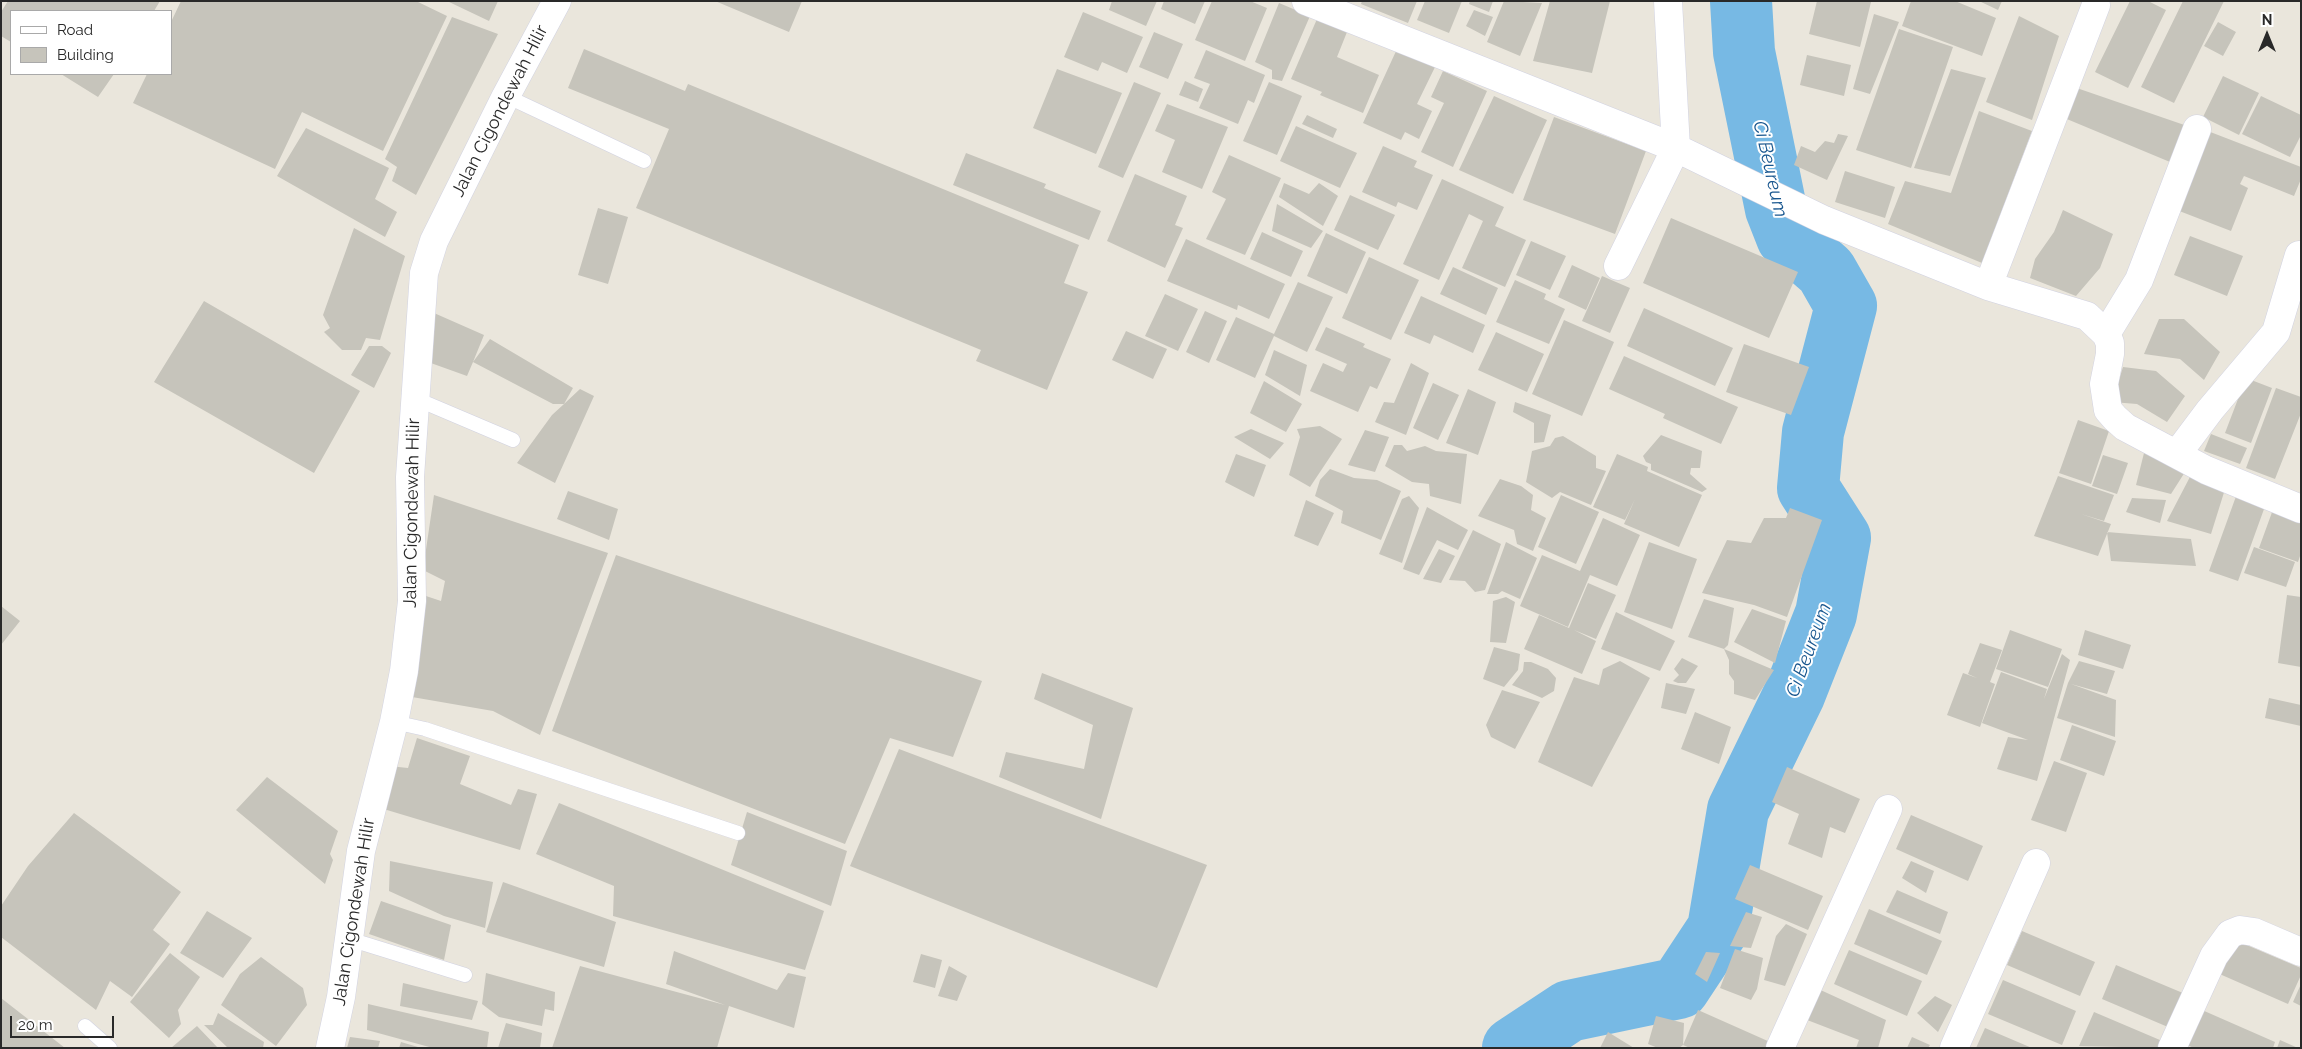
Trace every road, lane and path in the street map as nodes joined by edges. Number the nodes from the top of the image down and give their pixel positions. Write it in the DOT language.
graph roads {
  1 [pos="557,1"];
  2 [pos="1306,1"];
  3 [pos="1668,1"];
  4 [pos="2096,5"];
  5 [pos="506,96"];
  6 [pos="2197,129"];
  7 [pos="1676,148"];
  8 [pos="644,161"];
  9 [pos="2299,255"];
  10 [pos="1618,266"];
  11 [pos="1988,286"];
  12 [pos="2106,334"];
  13 [pos="414,398"];
  14 [pos="513,440"];
  15 [pos="2177,454"];
  16 [pos="2301,509"];
  17 [pos="394,722"];
  18 [pos="1888,809"];
  19 [pos="738,833"];
  20 [pos="2036,863"];
  21 [pos="349,939"];
  22 [pos="2301,952"];
  23 [pos="465,975"];
  24 [pos="85,1026"];
  25 [pos="110,1048"];
  26 [pos="330,1048"];
  27 [pos="1780,1048"];
  28 [pos="1954,1048"];
  29 [pos="2172,1048"];
  1 -- 5 [label="street, Jalan Cigondewah Hilir"];
  2 -- 7 [label="street"];
  3 -- 7 [label="street"];
  4 -- 11 [label="street"];
  5 -- 8 [label="lane"];
  5 -- 13 [label="street, Jalan Cigondewah Hilir"];
  6 -- 12 [label="street"];
  7 -- 10 [label="street"];
  7 -- 11 [label="street"];
  9 -- 15 [label="street"];
  11 -- 12 [label="street"];
  12 -- 15 [label="street"];
  13 -- 14 [label="lane"];
  13 -- 17 [label="street, Jalan Cigondewah Hilir"];
  15 -- 16 [label="street"];
  17 -- 19 [label="lane"];
  17 -- 21 [label="street, Jalan Cigondewah Hilir"];
  18 -- 27 [label="street"];
  20 -- 28 [label="street"];
  21 -- 23 [label="lane"];
  21 -- 26 [label="street, Jalan Cigondewah Hilir"];
  22 -- 29 [label="street"];
  24 -- 25 [label="lane"];
}
